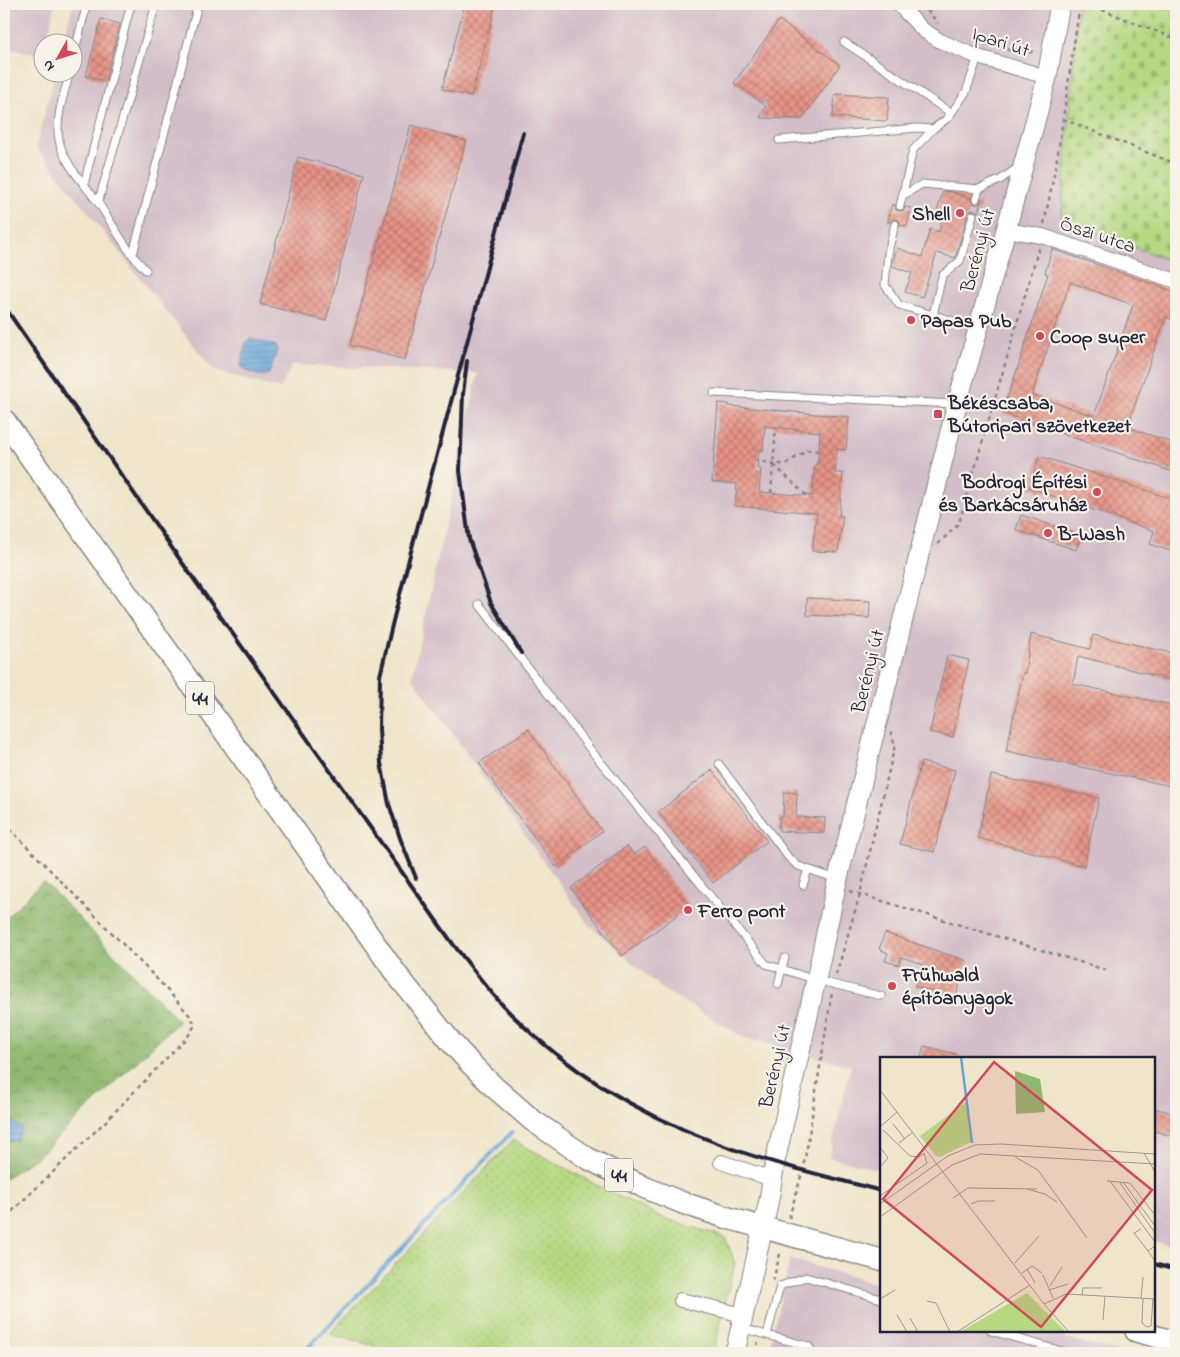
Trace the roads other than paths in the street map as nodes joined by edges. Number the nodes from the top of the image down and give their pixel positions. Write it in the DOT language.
graph roads {
  1 [pos="87,4"];
  2 [pos="131,4"];
  3 [pos="156,4"];
  4 [pos="198,4"];
  5 [pos="1060,4"];
  6 [pos="903,6"];
  7 [pos="80,32"];
  8 [pos="844,42"];
  9 [pos="978,57"];
  10 [pos="1047,77"];
  11 [pos="68,82"];
  12 [pos="951,113"];
  13 [pos="933,129"];
  14 [pos="779,140"];
  15 [pos="1024,163"];
  16 [pos="84,184"];
  17 [pos="979,189"];
  18 [pos="902,196"];
  19 [pos="976,199"];
  20 [pos="98,203"];
  21 [pos="900,206"];
  22 [pos="973,215"];
  23 [pos="895,224"];
  24 [pos="1006,230"];
  25 [pos="133,254"];
  26 [pos="146,270"];
  27 [pos="1176,281"];
  28 [pos="933,315"];
  29 [pos="979,328"];
  30 [pos="714,392"];
  31 [pos="957,404"];
  32 [pos="4,420"];
  33 [pos="479,604"];
  34 [pos="719,764"];
  35 [pos="808,869"];
  36 [pos="837,882"];
  37 [pos="804,885"];
  38 [pos="785,958"];
  39 [pos="782,969"];
  40 [pos="825,982"];
  41 [pos="778,984"];
  42 [pos="881,996"];
  43 [pos="721,1162"];
  44 [pos="772,1179"];
  45 [pos="763,1228"];
  46 [pos="880,1260"];
  47 [pos="880,1299"];
  48 [pos="681,1300"];
  49 [pos="742,1322"];
  50 [pos="995,1332"];
  51 [pos="1140,1332"];
  52 [pos="764,1334"];
  53 [pos="1176,1342"];
  54 [pos="735,1353"];
  55 [pos="814,1353"];
  56 [pos="1069,1353"];
  1 -- 7 [label="lane"];
  2 -- 16 [label="lane"];
  3 -- 20 [label="lane"];
  4 -- 25 [label="lane"];
  5 -- 10 [label="street, Berényi út"];
  6 -- 9 [label="street, Ipari út"];
  8 -- 12 [label="lane"];
  9 -- 10 [label="street, Ipari út"];
  9 -- 12 [label="lane"];
  10 -- 15 [label="street, Berényi út"];
  11 -- 16 [label="lane"];
  12 -- 13 [label="lane"];
  13 -- 14 [label="lane"];
  13 -- 18 [label="lane"];
  15 -- 17 [label="lane"];
  15 -- 24 [label="street, Berényi út"];
  16 -- 20 [label="lane"];
  17 -- 18 [label="lane"];
  17 -- 19 [label="lane"];
  18 -- 21 [label="lane"];
  20 -- 25 [label="lane"];
  22 -- 28 [label="lane"];
  23 -- 28 [label="lane"];
  24 -- 27 [label="street, Őszi utca"];
  24 -- 29 [label="street, Berényi út"];
  25 -- 26 [label="lane"];
  28 -- 29 [label="lane"];
  29 -- 31 [label="street, Berényi út"];
  30 -- 31 [label="lane"];
  31 -- 36 [label="street, Berényi út"];
  32 -- 45 [label="main road, 44"];
  33 -- 39 [label="lane"];
  34 -- 35 [label="lane"];
  35 -- 36 [label="lane"];
  35 -- 37 [label="lane"];
  36 -- 40 [label="street, Berényi út"];
  38 -- 39 [label="lane"];
  39 -- 40 [label="lane"];
  39 -- 41 [label="lane"];
  40 -- 42 [label="lane"];
  40 -- 44 [label="street, Berényi út"];
  43 -- 44 [label="street"];
  44 -- 45 [label="street, Berényi út"];
  45 -- 46 [label="main road, 44"];
  45 -- 49 [label="street, Berényi út"];
  47 -- 52 [label="lane"];
  48 -- 49 [label="street"];
  49 -- 52 [label="lane"];
  49 -- 54 [label="street, Berényi út"];
  50 -- 56 [label="lane"];
  51 -- 53 [label="main road"];
  52 -- 55 [label="lane"];
}
